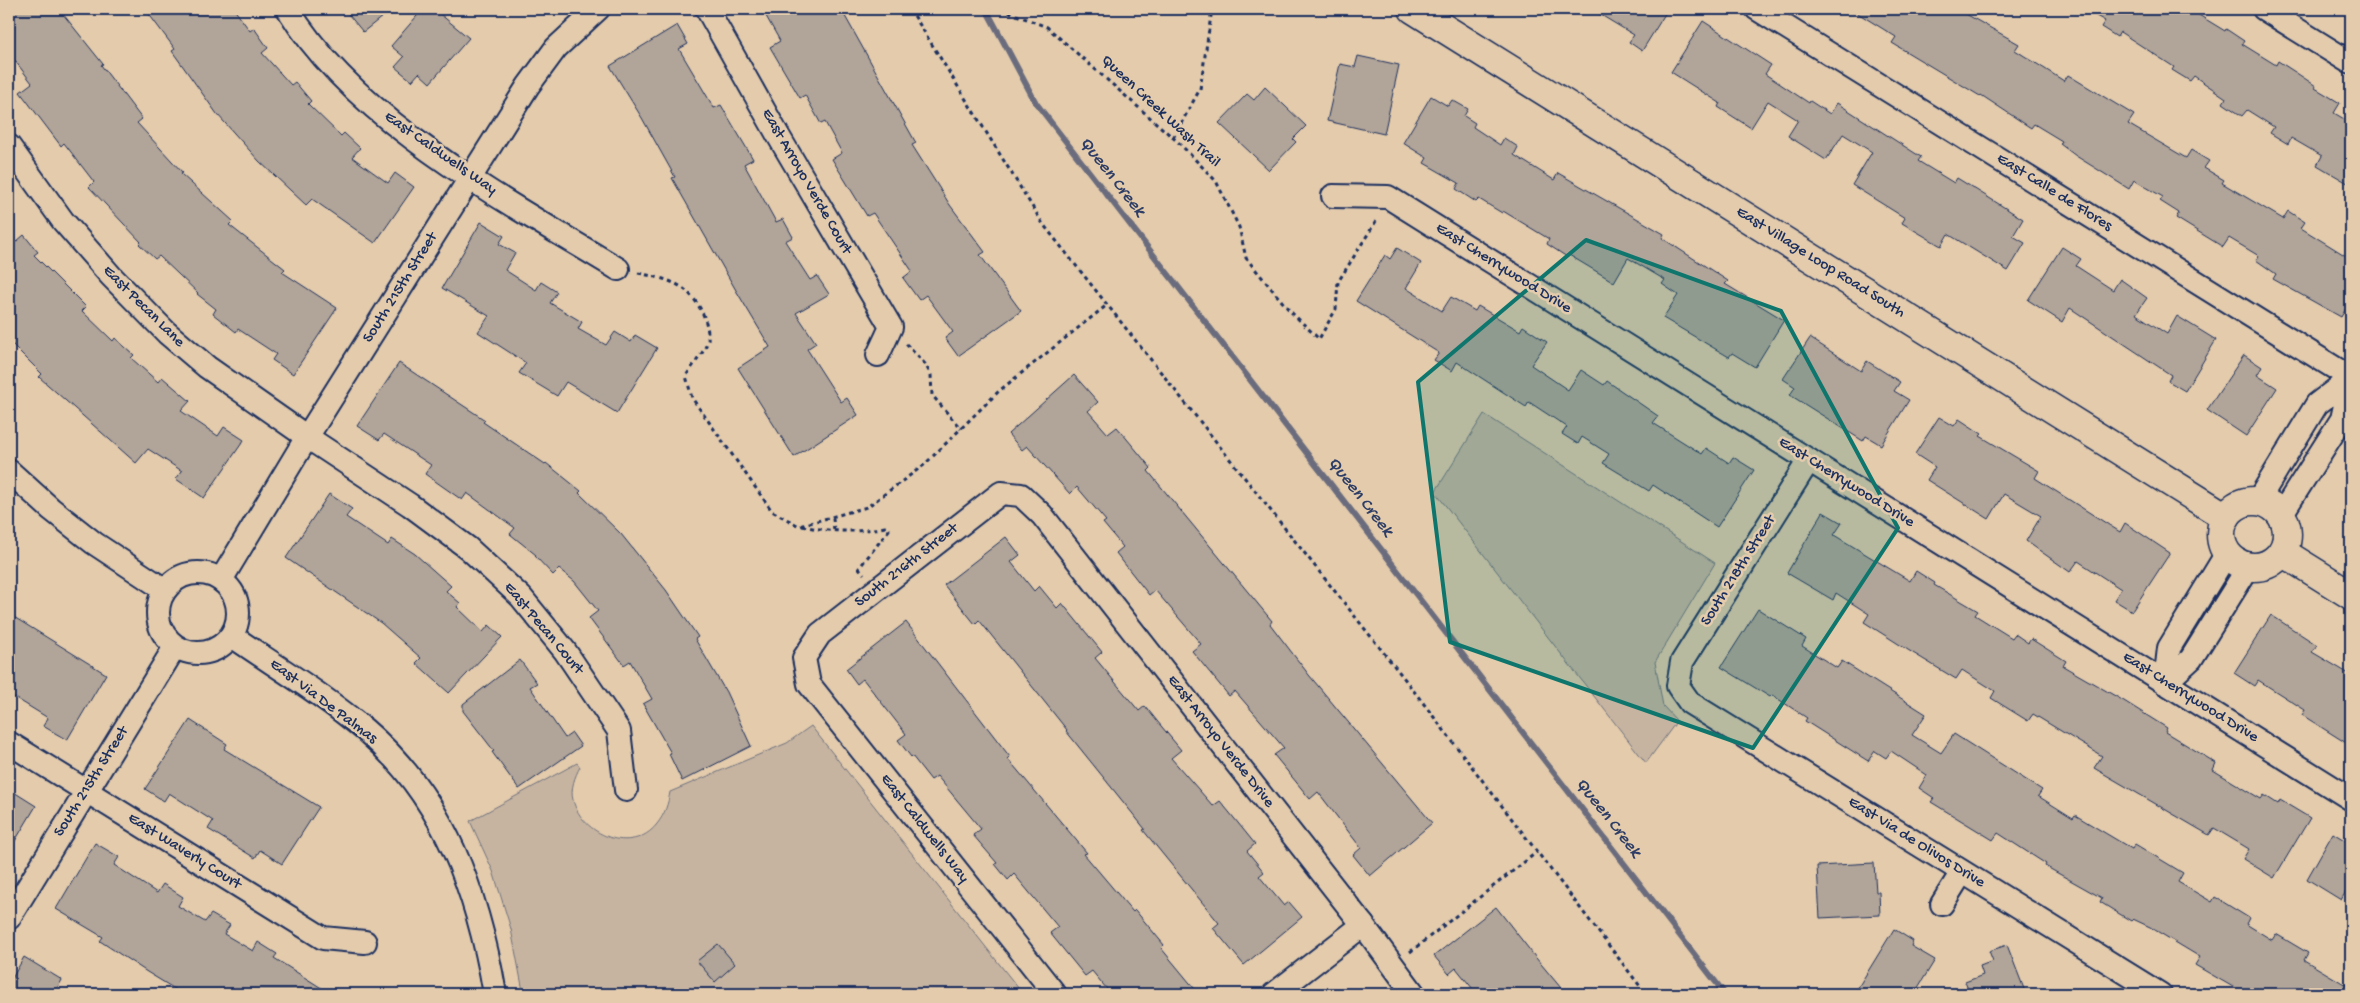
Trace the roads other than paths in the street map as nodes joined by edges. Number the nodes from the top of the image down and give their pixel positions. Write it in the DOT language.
graph roads {
  1 [pos="288,9"];
  2 [pos="598,9"];
  3 [pos="707,9"];
  4 [pos="1413,9"];
  5 [pos="1757,9"];
  6 [pos="2264,9"];
  7 [pos="2351,63"];
  8 [pos="9,146"];
  9 [pos="471,179"];
  10 [pos="1333,196"];
  11 [pos="618,269"];
  12 [pos="878,355"];
  13 [pos="2351,378"];
  14 [pos="307,437"];
  15 [pos="1809,460"];
  16 [pos="9,471"];
  17 [pos="1021,495"];
  18 [pos="2257,502"];
  19 [pos="2281,515"];
  20 [pos="2226,517"];
  21 [pos="2282,552"];
  22 [pos="2238,560"];
  23 [pos="221,580"];
  24 [pos="165,590"];
  25 [pos="2351,595"];
  26 [pos="232,636"];
  27 [pos="175,647"];
  28 [pos="804,658"];
  29 [pos="2166,683"];
  30 [pos="1678,686"];
  31 [pos="9,743"];
  32 [pos="626,790"];
  33 [pos="86,792"];
  34 [pos="2351,799"];
  35 [pos="1962,872"];
  36 [pos="1942,904"];
  37 [pos="9,918"];
  38 [pos="1363,925"];
  39 [pos="365,942"];
  40 [pos="495,994"];
  41 [pos="1055,994"];
  42 [pos="1274,994"];
  43 [pos="1414,994"];
  44 [pos="2160,994"];
  1 -- 9 [label="street, East Caldwells Way"];
  2 -- 9 [label="street, South 215th Street"];
  3 -- 12 [label="street, East Arroyo Verde Court"];
  4 -- 20 [label="street, East Village Loop Road South"];
  5 -- 13 [label="street, East Calle de Flores"];
  6 -- 7 [label="street"];
  8 -- 14 [label="street, East Pecan Lane"];
  9 -- 11 [label="street, East Caldwells Way"];
  9 -- 14 [label="street, South 215th Street"];
  10 -- 15 [label="street, East Cherrywood Drive"];
  13 -- 18 [label="street"];
  13 -- 19 [label="street"];
  14 -- 23 [label="street, South 215th Street"];
  14 -- 32 [label="street, East Pecan Court"];
  15 -- 29 [label="street, East Cherrywood Drive"];
  15 -- 30 [label="street, South 218th Street"];
  16 -- 24 [label="street"];
  17 -- 28 [label="street, South 216th Street"];
  17 -- 38 [label="street, East Arroyo Verde Drive"];
  18 -- 19 [label="street"];
  18 -- 20 [label="street"];
  19 -- 21 [label="street"];
  20 -- 22 [label="street"];
  21 -- 22 [label="street"];
  21 -- 25 [label="street"];
  22 -- 29 [label="street"];
  23 -- 24 [label="street"];
  23 -- 26 [label="street"];
  24 -- 27 [label="street"];
  26 -- 27 [label="street"];
  26 -- 40 [label="street, East Via De Palmas"];
  27 -- 33 [label="street, South 215th Street"];
  28 -- 41 [label="street, East Caldwells Way"];
  29 -- 34 [label="street, East Cherrywood Drive"];
  30 -- 35 [label="street, East Via de Olivos Drive"];
  31 -- 33 [label="street, East Waverly Court"];
  33 -- 37 [label="street, South 215th Street"];
  33 -- 39 [label="street, East Waverly Court"];
  35 -- 36 [label="street"];
  35 -- 44 [label="street, East Via de Olivos Drive"];
  38 -- 42 [label="street"];
  38 -- 43 [label="street, East Arroyo Verde Drive"];
}
